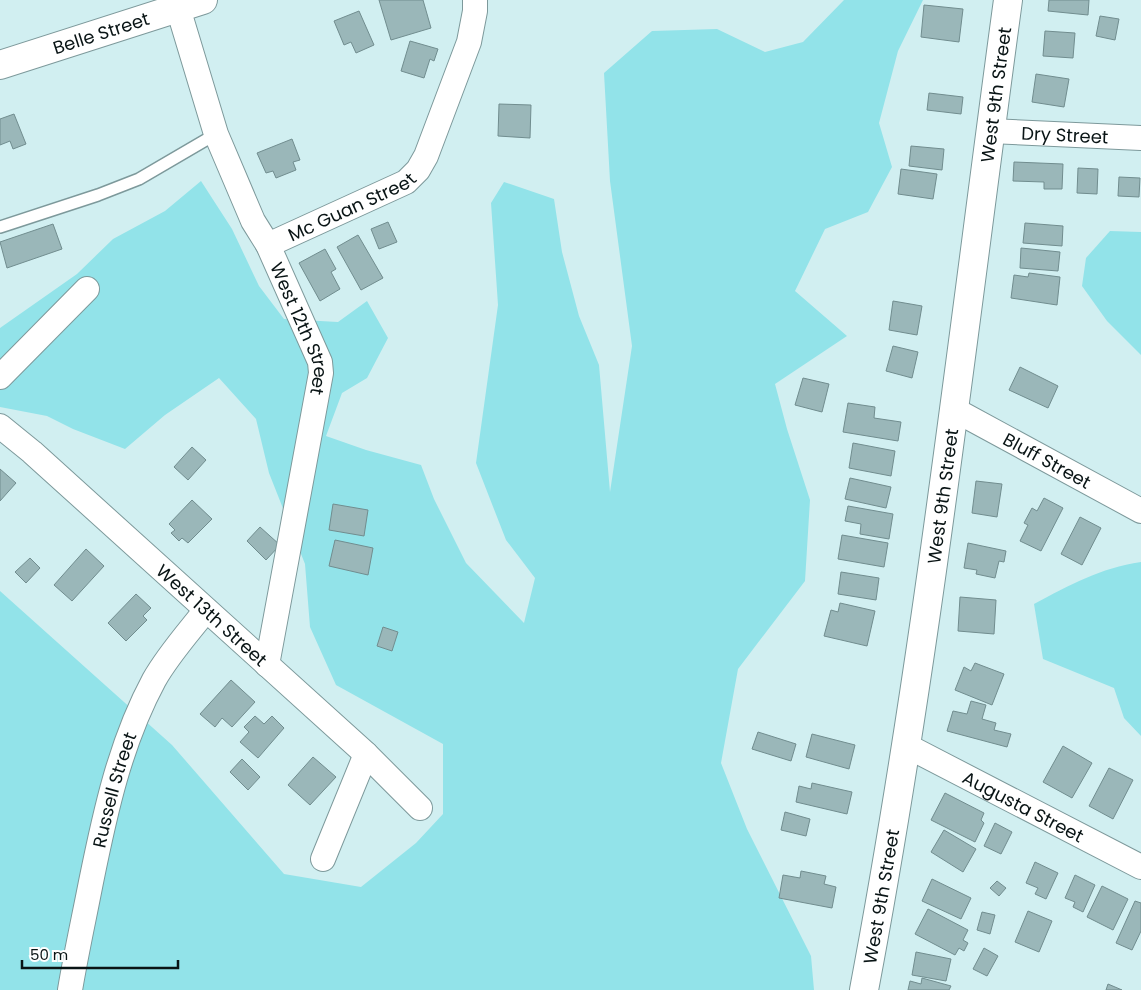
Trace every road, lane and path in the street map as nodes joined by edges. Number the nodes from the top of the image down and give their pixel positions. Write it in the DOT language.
graph roads {
  1 [pos="203,0"];
  2 [pos="475,0"];
  3 [pos="1008,0"];
  4 [pos="178,8"];
  5 [pos="0,65"];
  6 [pos="990,131"];
  7 [pos="216,134"];
  8 [pos="1141,138"];
  9 [pos="0,227"];
  10 [pos="268,245"];
  11 [pos="87,289"];
  12 [pos="0,377"];
  13 [pos="954,410"];
  14 [pos="0,426"];
  15 [pos="1141,510"];
  16 [pos="206,610"];
  17 [pos="267,666"];
  18 [pos="907,746"];
  19 [pos="366,754"];
  20 [pos="420,808"];
  21 [pos="323,859"];
  22 [pos="1141,868"];
  23 [pos="70,990"];
  24 [pos="864,990"];
  1 -- 4 [label="street, Belle Street"];
  2 -- 10 [label="street, Mc Guan Street"];
  3 -- 6 [label="street, West 9th Street"];
  4 -- 5 [label="street, Belle Street"];
  4 -- 7 [label="street, West 12th Street"];
  6 -- 8 [label="street, Dry Street"];
  6 -- 13 [label="street, West 9th Street"];
  7 -- 9 [label="lane"];
  7 -- 10 [label="street, West 12th Street"];
  10 -- 17 [label="street, West 12th Street"];
  11 -- 12 [label="street"];
  13 -- 15 [label="street, Bluff Street"];
  13 -- 18 [label="street, West 9th Street"];
  14 -- 16 [label="street, West 13th Street"];
  16 -- 17 [label="street, West 13th Street"];
  16 -- 23 [label="street, Russell Street"];
  17 -- 19 [label="street, West 13th Street"];
  18 -- 22 [label="street, Augusta Street"];
  18 -- 24 [label="street, West 9th Street"];
  19 -- 20 [label="street, West 13th Street"];
  19 -- 21 [label="street"];
}
